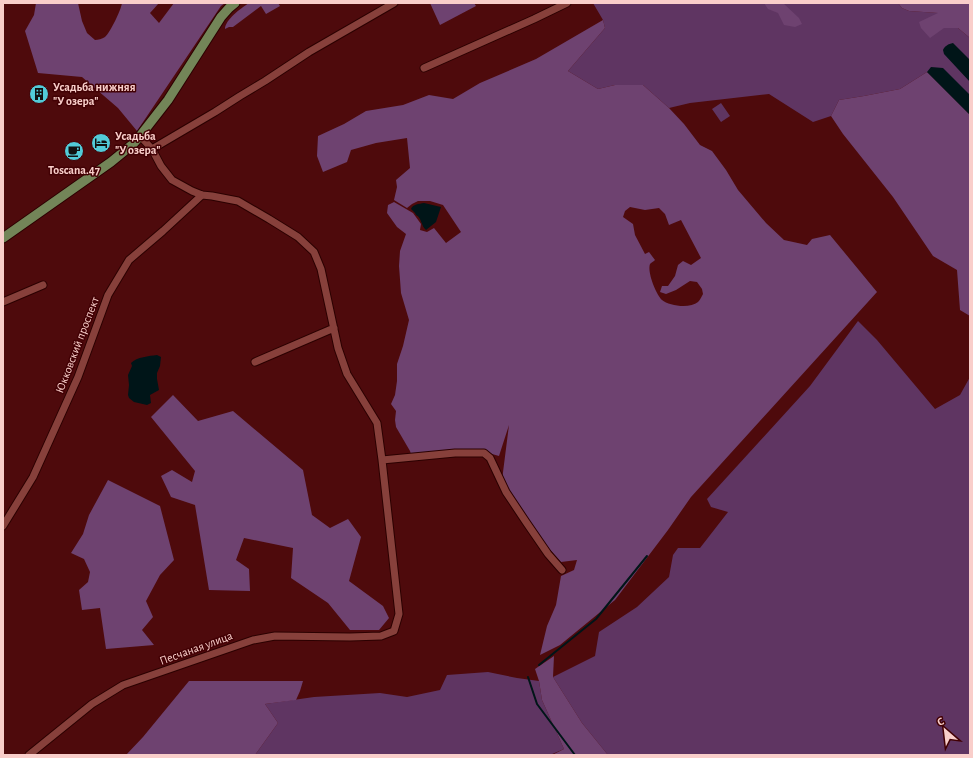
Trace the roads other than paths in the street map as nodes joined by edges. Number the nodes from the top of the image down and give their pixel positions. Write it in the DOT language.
graph roads {
  1 [pos="235,3"];
  2 [pos="394,3"];
  3 [pos="567,3"];
  4 [pos="424,68"];
  5 [pos="140,136"];
  6 [pos="152,149"];
  7 [pos="202,195"];
  8 [pos="3,238"];
  9 [pos="44,285"];
  10 [pos="3,302"];
  11 [pos="334,328"];
  12 [pos="254,362"];
  13 [pos="382,460"];
  14 [pos="3,526"];
  15 [pos="562,570"];
  16 [pos="29,755"];
  1 -- 5 [label="main road"];
  2 -- 6 [label="street"];
  3 -- 4 [label="street"];
  5 -- 6 [label="street"];
  5 -- 8 [label="main road"];
  6 -- 7 [label="street"];
  7 -- 11 [label="street"];
  7 -- 14 [label="street, Юкковский проспект"];
  9 -- 10 [label="street"];
  11 -- 12 [label="street"];
  11 -- 13 [label="street"];
  13 -- 15 [label="street"];
  13 -- 16 [label="street, Песчаная улица"];
}
